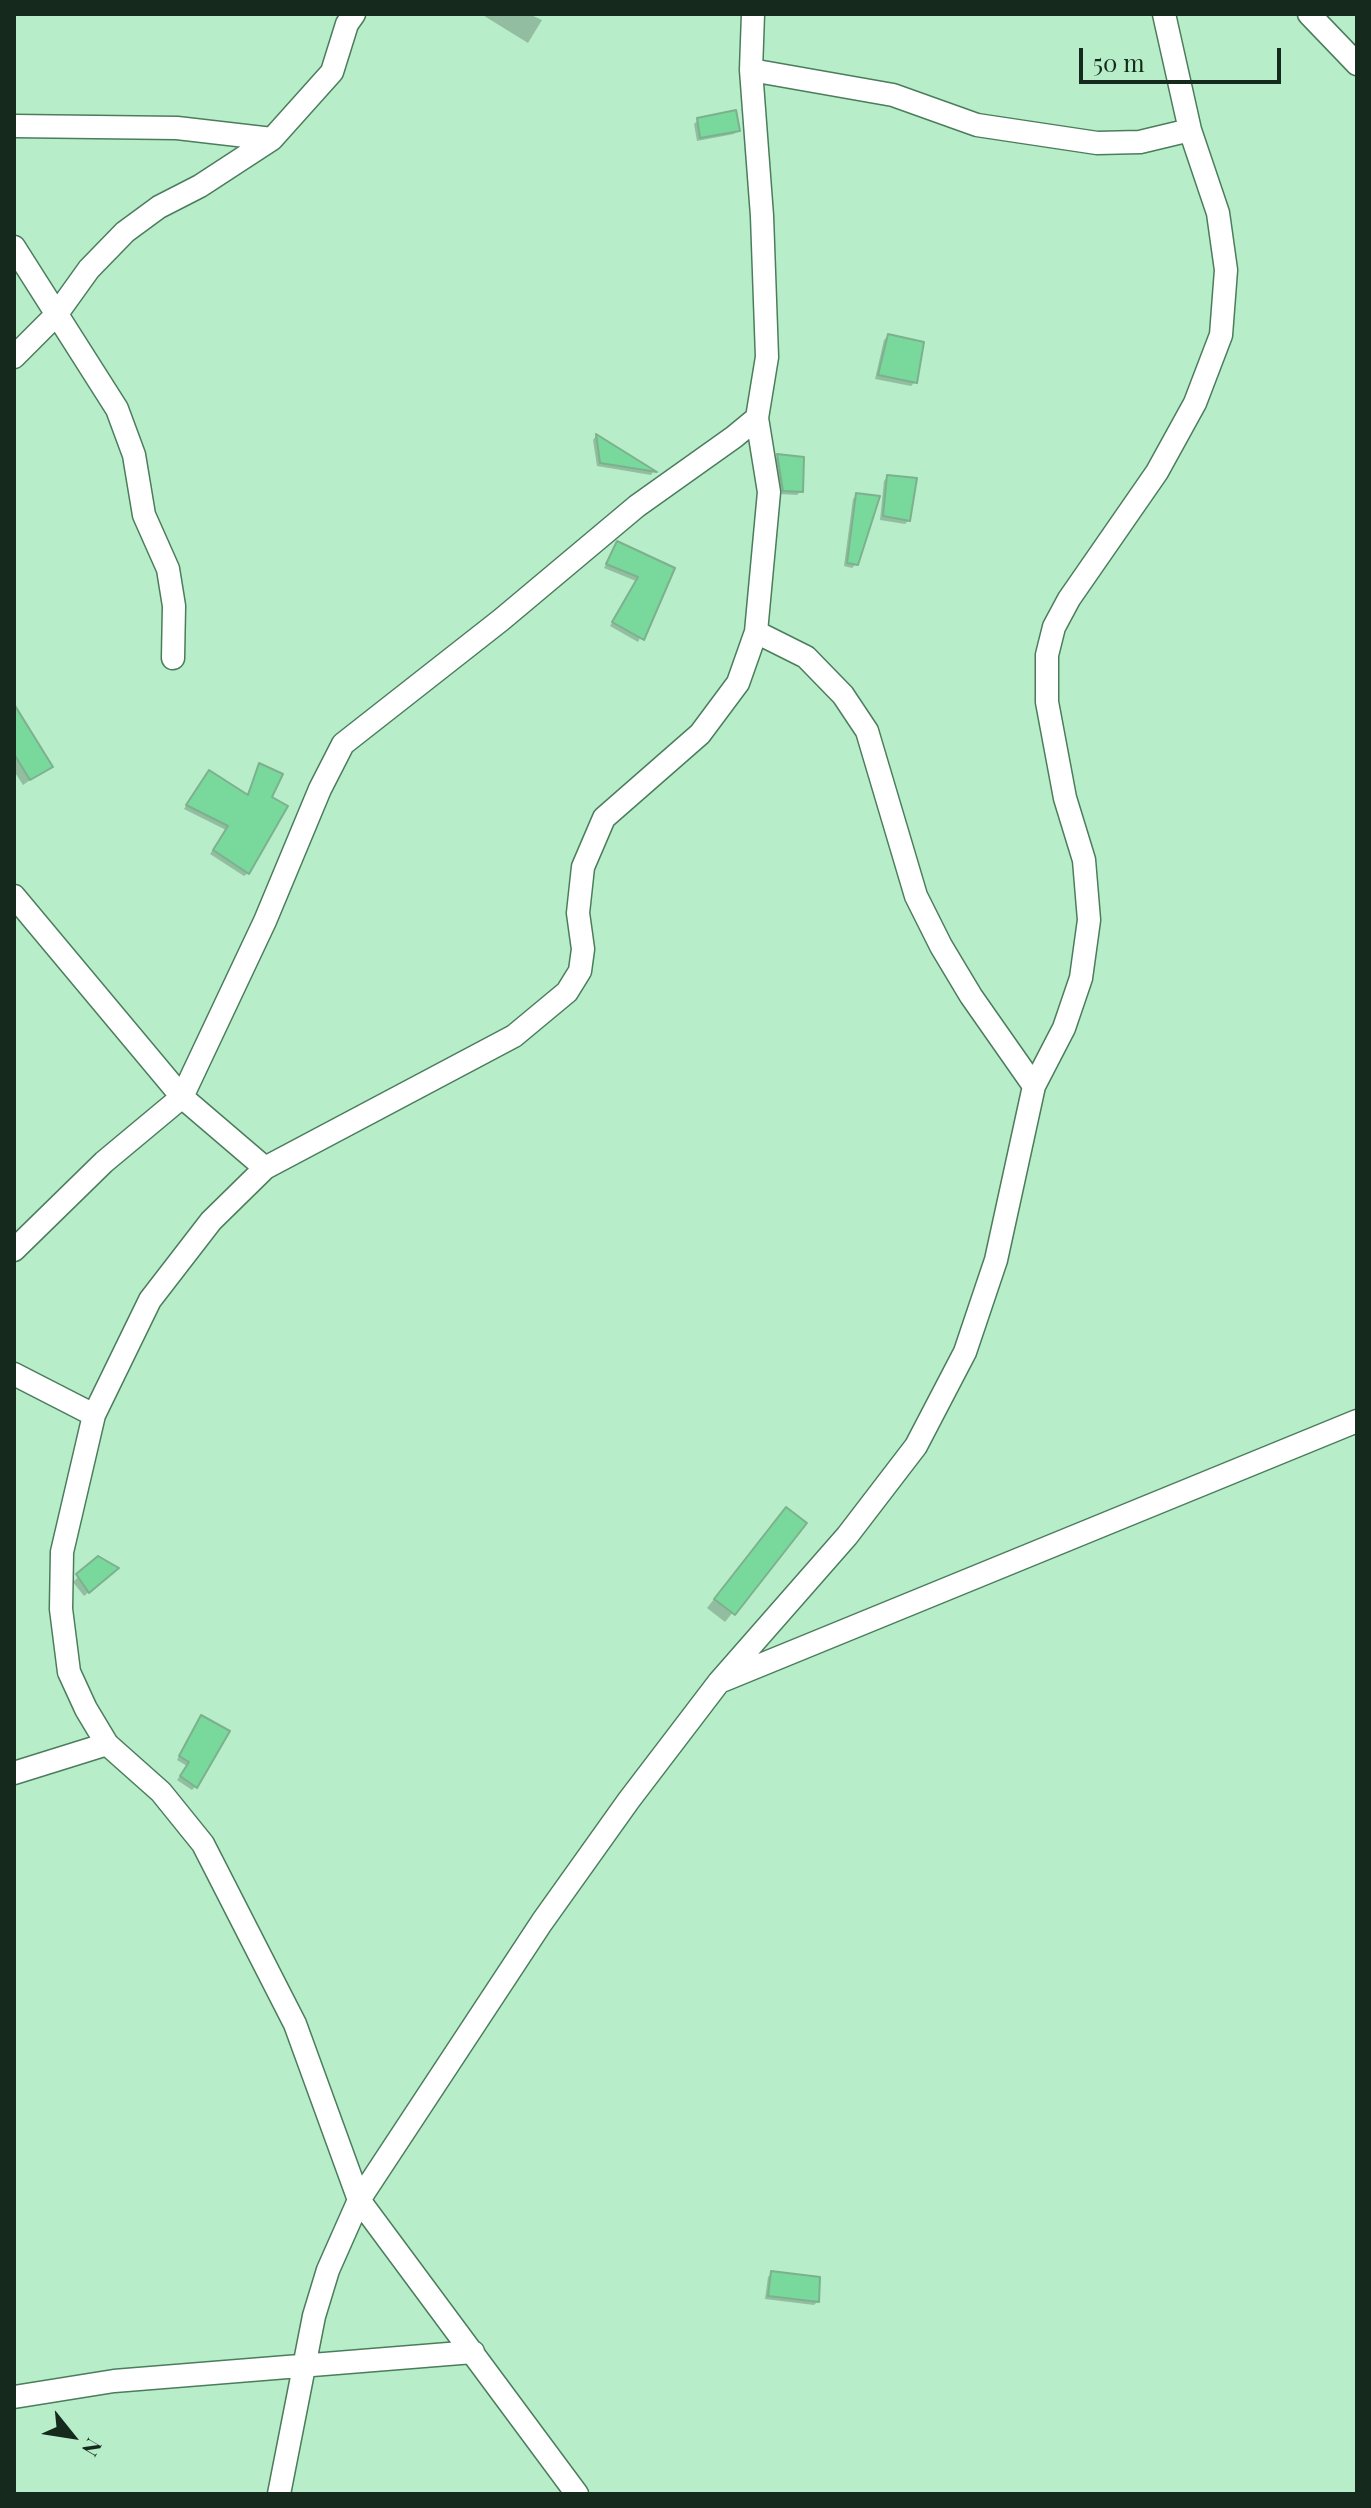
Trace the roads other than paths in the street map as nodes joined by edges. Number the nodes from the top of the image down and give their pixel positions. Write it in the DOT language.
graph roads {
  1 [pos="354,14"];
  2 [pos="753,14"];
  3 [pos="1164,14"];
  4 [pos="1309,14"];
  5 [pos="1357,64"];
  6 [pos="751,70"];
  7 [pos="14,126"];
  8 [pos="1190,130"];
  9 [pos="272,139"];
  10 [pos="14,247"];
  11 [pos="56,315"];
  12 [pos="14,357"];
  13 [pos="757,418"];
  14 [pos="756,632"];
  15 [pos="173,658"];
  16 [pos="14,896"];
  17 [pos="1034,1086"];
  18 [pos="182,1097"];
  19 [pos="265,1168"];
  20 [pos="14,1250"];
  21 [pos="14,1374"];
  22 [pos="94,1415"];
  23 [pos="1357,1421"];
  24 [pos="719,1682"];
  25 [pos="107,1744"];
  26 [pos="14,1773"];
  27 [pos="359,2200"];
  28 [pos="473,2352"];
  29 [pos="303,2367"];
  30 [pos="14,2397"];
  31 [pos="279,2494"];
  32 [pos="577,2494"];
  1 -- 9 [label="street"];
  2 -- 6 [label="street"];
  3 -- 8 [label="street"];
  4 -- 5 [label="street"];
  6 -- 8 [label="street"];
  6 -- 13 [label="street"];
  7 -- 9 [label="street"];
  8 -- 17 [label="street"];
  9 -- 11 [label="street"];
  10 -- 11 [label="street"];
  11 -- 12 [label="street"];
  11 -- 15 [label="street"];
  13 -- 14 [label="street"];
  13 -- 18 [label="street"];
  14 -- 17 [label="street"];
  14 -- 19 [label="street"];
  16 -- 18 [label="street"];
  17 -- 24 [label="street"];
  18 -- 19 [label="street"];
  18 -- 20 [label="street"];
  19 -- 22 [label="street"];
  21 -- 22 [label="street"];
  22 -- 25 [label="street"];
  23 -- 24 [label="street"];
  24 -- 27 [label="street"];
  25 -- 26 [label="street"];
  25 -- 27 [label="street"];
  27 -- 28 [label="street"];
  27 -- 29 [label="street"];
  28 -- 29 [label="street"];
  28 -- 32 [label="street"];
  29 -- 30 [label="street"];
  29 -- 31 [label="street"];
}
